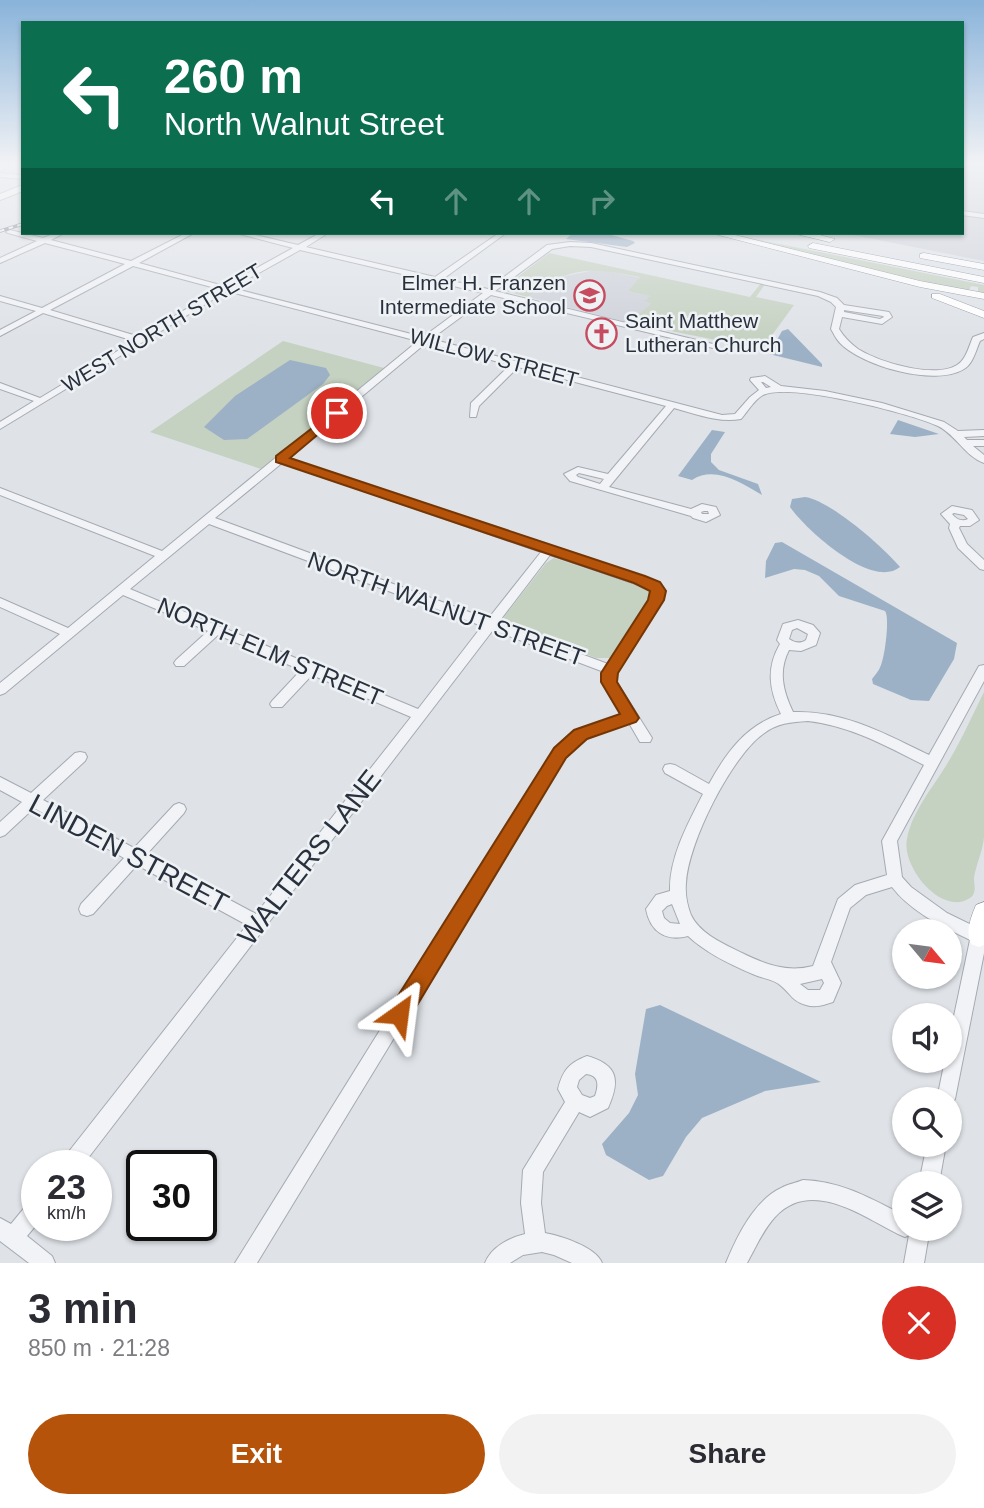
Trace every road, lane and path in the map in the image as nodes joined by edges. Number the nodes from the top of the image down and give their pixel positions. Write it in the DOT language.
graph roads {
  1 [pos="10,232"];
  2 [pos="21,235"];
  3 [pos="23,235"];
  4 [pos="56,235"];
  5 [pos="187,235"];
  6 [pos="247,235"];
  7 [pos="321,235"];
  8 [pos="500,235"];
  9 [pos="734,235"];
  10 [pos="807,235"];
  11 [pos="751,237"];
  12 [pos="44,240"];
  13 [pos="298,247"];
  14 [pos="0,261"];
  15 [pos="132,263"];
  16 [pos="984,269"];
  17 [pos="436,280"];
  18 [pos="984,280"];
  19 [pos="226,288"];
  20 [pos="488,292"];
  21 [pos="984,296"];
  22 [pos="0,298"];
  23 [pos="42,311"];
  24 [pos="984,316"];
  25 [pos="0,333"];
  26 [pos="984,336"];
  27 [pos="141,340"];
  28 [pos="425,340"];
  29 [pos="713,345"];
  30 [pos="517,364"];
  31 [pos="0,386"];
  32 [pos="778,388"];
  33 [pos="764,391"];
  34 [pos="41,401"];
  35 [pos="672,405"];
  36 [pos="473,415"];
  37 [pos="0,426"];
  38 [pos="984,433"];
  39 [pos="963,439"];
  40 [pos="984,443"];
  41 [pos="280,459"];
  42 [pos="984,460"];
  43 [pos="610,478"];
  44 [pos="602,488"];
  45 [pos="0,491"];
  46 [pos="694,513"];
  47 [pos="207,519"];
  48 [pos="956,523"];
  49 [pos="549,549"];
  50 [pos="162,555"];
  51 [pos="984,566"];
  52 [pos="121,590"];
  53 [pos="0,602"];
  54 [pos="490,624"];
  55 [pos="216,630"];
  56 [pos="69,633"];
  57 [pos="786,644"];
  58 [pos="180,663"];
  59 [pos="310,669"];
  60 [pos="984,669"];
  61 [pos="611,670"];
  62 [pos="0,690"];
  63 [pos="277,704"];
  64 [pos="420,715"];
  65 [pos="789,717"];
  66 [pos="630,718"];
  67 [pos="645,738"];
  68 [pos="80,757"];
  69 [pos="931,762"];
  70 [pos="670,769"];
  71 [pos="0,783"];
  72 [pos="712,792"];
  73 [pos="32,801"];
  74 [pos="179,810"];
  75 [pos="0,831"];
  76 [pos="134,856"];
  77 [pos="895,880"];
  78 [pos="678,896"];
  79 [pos="87,909"];
  80 [pos="984,912"];
  81 [pos="258,923"];
  82 [pos="690,928"];
  83 [pos="982,939"];
  84 [pos="823,964"];
  85 [pos="785,978"];
  86 [pos="949,1087"];
  87 [pos="576,1101"];
  88 [pos="82,1150"];
  89 [pos="892,1220"];
  90 [pos="21,1221"];
  91 [pos="7,1233"];
  92 [pos="536,1240"];
  93 [pos="913,1241"];
  94 [pos="45,1263"];
  95 [pos="245,1263"];
  96 [pos="495,1263"];
  97 [pos="592,1263"];
  98 [pos="736,1263"];
  99 [pos="914,1263"];
  1 -- 2 [label="street, WILLOW STREET"];
  3 -- 12 [label="street, WILLOW STREET"];
  4 -- 12 [label="street"];
  5 -- 15 [label="street"];
  6 -- 13 [label="street"];
  7 -- 13 [label="street, WEST NORTH STREET"];
  8 -- 17 [label="street"];
  9 -- 11 [label="highway"];
  10 -- 16 [label="highway"];
  11 -- 18 [label="highway"];
  11 -- 21 [label="highway"];
  11 -- 24 [label="highway"];
  12 -- 14 [label="street"];
  12 -- 15 [label="street, WILLOW STREET"];
  13 -- 17 [label="street"];
  13 -- 19 [label="street, WEST NORTH STREET"];
  15 -- 19 [label="street, WILLOW STREET"];
  15 -- 23 [label="street"];
  17 -- 20 [label="street"];
  19 -- 27 [label="street, WEST NORTH STREET"];
  19 -- 28 [label="street, WILLOW STREET"];
  20 -- 26 [label="street"];
  20 -- 28 [label="street"];
  20 -- 29 [label="street"];
  22 -- 23 [label="street"];
  23 -- 25 [label="street"];
  23 -- 27 [label="street"];
  27 -- 34 [label="street, WEST NORTH STREET"];
  28 -- 30 [label="street, WILLOW STREET"];
  28 -- 41 [label="street"];
  30 -- 35 [label="street, WILLOW STREET"];
  30 -- 36 [label="street"];
  31 -- 34 [label="street"];
  32 -- 33 [label="street, WILLOW STREET"];
  32 -- 33 [label="street, WILLOW STREET"];
  32 -- 39 [label="street, WILLOW STREET"];
  33 -- 35 [label="street, WILLOW STREET"];
  34 -- 37 [label="street, WEST NORTH STREET"];
  35 -- 43 [label="street"];
  38 -- 39 [label="street, WILLOW STREET"];
  39 -- 40 [label="street, WILLOW STREET"];
  39 -- 42 [label="street, WILLOW STREET"];
  41 -- 47 [label="street"];
  41 -- 49 [label="street"];
  43 -- 44 [label="street"];
  43 -- 44 [label="street"];
  44 -- 46 [label="street"];
  45 -- 50 [label="street"];
  47 -- 50 [label="street"];
  47 -- 54 [label="street, NORTH WALNUT STREET"];
  48 -- 51 [label="street"];
  49 -- 54 [label="street, WALTERS LANE"];
  49 -- 61 [label="street"];
  50 -- 52 [label="street"];
  52 -- 55 [label="street, NORTH ELM STREET"];
  52 -- 56 [label="street"];
  53 -- 56 [label="street"];
  54 -- 61 [label="street, NORTH WALNUT STREET"];
  54 -- 64 [label="street, WALTERS LANE"];
  55 -- 58 [label="street"];
  55 -- 59 [label="street, NORTH ELM STREET"];
  56 -- 62 [label="street"];
  57 -- 65 [label="street"];
  59 -- 63 [label="street"];
  59 -- 64 [label="street, NORTH ELM STREET"];
  60 -- 69 [label="street"];
  61 -- 66 [label="street, NORTH WALNUT STREET"];
  64 -- 81 [label="street, WALTERS LANE"];
  65 -- 69 [label="street"];
  65 -- 72 [label="street"];
  66 -- 67 [label="street, NORTH WALNUT STREET"];
  66 -- 95 [label="street"];
  68 -- 73 [label="street"];
  69 -- 77 [label="street"];
  70 -- 72 [label="street"];
  71 -- 73 [label="street, LINDEN STREET"];
  72 -- 78 [label="street"];
  73 -- 75 [label="street"];
  73 -- 76 [label="street, LINDEN STREET"];
  74 -- 76 [label="street"];
  76 -- 79 [label="street"];
  76 -- 81 [label="street, LINDEN STREET"];
  77 -- 83 [label="street"];
  77 -- 84 [label="street"];
  78 -- 82 [label="street"];
  78 -- 82 [label="street"];
  80 -- 83 [label="highway"];
  81 -- 88 [label="street, WALTERS LANE"];
  82 -- 85 [label="street"];
  83 -- 86 [label="street"];
  84 -- 85 [label="street"];
  84 -- 85 [label="street"];
  87 -- 92 [label="street"];
  89 -- 98 [label="street"];
  90 -- 91 [label="street"];
  91 -- 94 [label="street"];
  92 -- 96 [label="street"];
  92 -- 97 [label="street"];
  93 -- 99 [label="street"];
}
